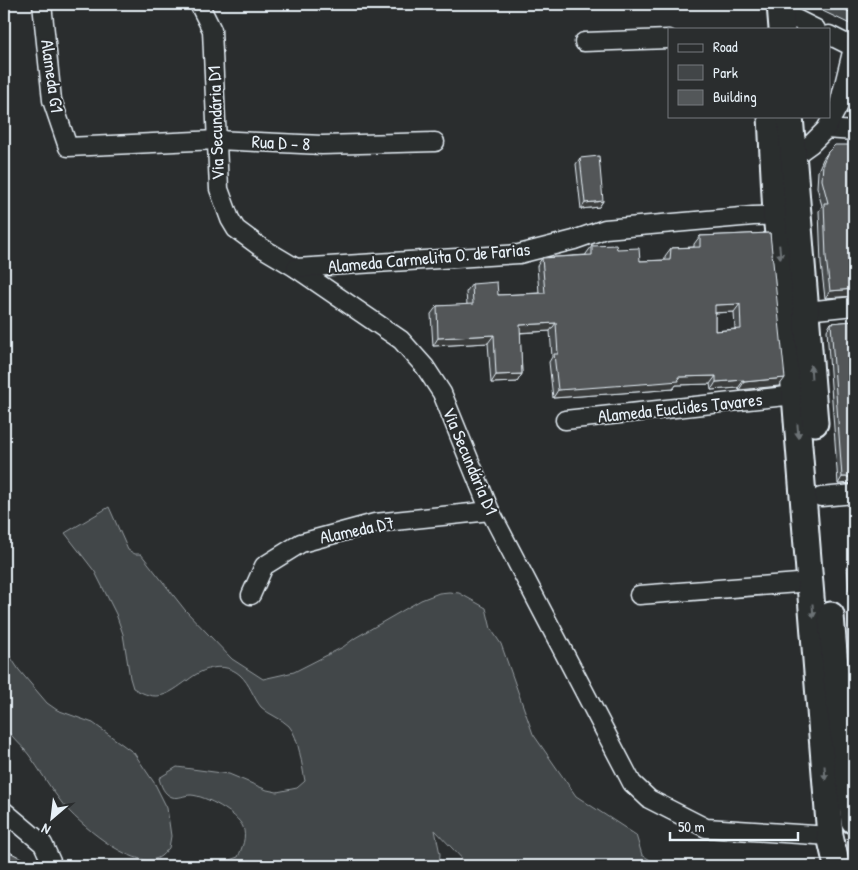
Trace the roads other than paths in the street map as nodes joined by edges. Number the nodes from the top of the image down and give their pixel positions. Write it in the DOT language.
graph roads {
  1 [pos="42,4"];
  2 [pos="200,4"];
  3 [pos="774,15"];
  4 [pos="813,28"];
  5 [pos="830,35"];
  6 [pos="668,39"];
  7 [pos="584,42"];
  8 [pos="854,46"];
  9 [pos="772,118"];
  10 [pos="790,118"];
  11 [pos="826,129"];
  12 [pos="854,131"];
  13 [pos="217,140"];
  14 [pos="435,142"];
  15 [pos="68,147"];
  16 [pos="784,163"];
  17 [pos="787,215"];
  18 [pos="296,268"];
  19 [pos="854,306"];
  20 [pos="814,310"];
  21 [pos="795,395"];
  22 [pos="565,420"];
  23 [pos="854,494"];
  24 [pos="821,497"];
  25 [pos="490,511"];
  26 [pos="811,582"];
  27 [pos="639,595"];
  28 [pos="252,596"];
  29 [pos="845,677"];
  30 [pos="4,811"];
  31 [pos="854,821"];
  32 [pos="830,836"];
  33 [pos="53,866"];
  34 [pos="837,866"];
  1 -- 15 [label="street, Alameda G1"];
  2 -- 13 [label="street, Via Secundária D1"];
  3 -- 4 [label="street"];
  5 -- 8 [label="street"];
  6 -- 7 [label="street"];
  8 -- 11 [label="street"];
  9 -- 16 [label="street"];
  10 -- 16 [label="street"];
  11 -- 12 [label="street"];
  11 -- 16 [label="street"];
  13 -- 14 [label="street, Rua D - 8"];
  13 -- 15 [label="street, Rua D - 8"];
  13 -- 18 [label="street, Via Secundária D1"];
  16 -- 17 [label="street"];
  17 -- 18 [label="street, Alameda Carmelita O. de Farias"];
  17 -- 20 [label="street"];
  17 -- 21 [label="street, one-way"];
  18 -- 25 [label="street, Via Secundária D1"];
  19 -- 20 [label="street"];
  24 -- 20 [label="street, one-way"];
  21 -- 22 [label="street, Alameda Euclides Tavares"];
  21 -- 26 [label="street, one-way"];
  23 -- 24 [label="street"];
  24 -- 29 [label="street"];
  25 -- 28 [label="street, Alameda D7"];
  25 -- 32 [label="street, Via Secundária D1"];
  26 -- 27 [label="street"];
  26 -- 32 [label="street, one-way"];
  29 -- 31 [label="street"];
  30 -- 33 [label="street"];
  32 -- 34 [label="street"];
}
